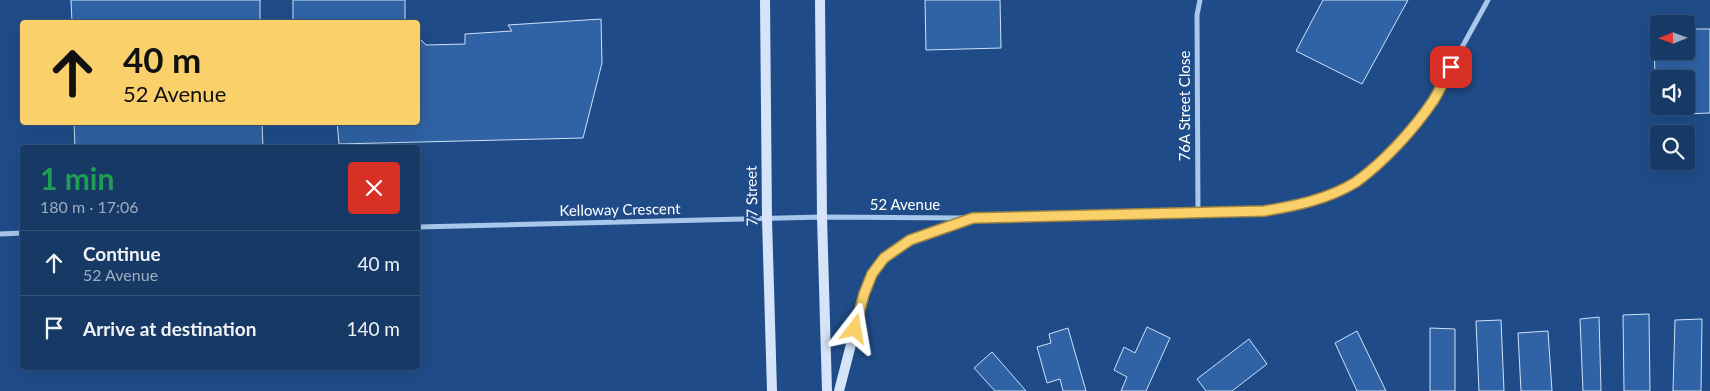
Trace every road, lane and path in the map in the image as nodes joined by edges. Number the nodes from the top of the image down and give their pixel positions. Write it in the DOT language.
graph roads {
  1 [pos="765,0"];
  2 [pos="820,0"];
  3 [pos="1200,0"];
  4 [pos="1488,0"];
  5 [pos="1198,213"];
  6 [pos="822,217"];
  7 [pos="973,218"];
  8 [pos="768,219"];
  9 [pos="420,227"];
  10 [pos="20,233"];
  11 [pos="0,234"];
  12 [pos="772,391"];
  13 [pos="827,391"];
  14 [pos="839,391"];
  1 -- 8 [label="main road, 77 Street"];
  2 -- 6 [label="main road"];
  3 -- 5 [label="street, 76A Street Close"];
  4 -- 5 [label="street, 52 Avenue"];
  5 -- 7 [label="street, 52 Avenue"];
  6 -- 7 [label="street, 52 Avenue"];
  6 -- 8 [label="street, Kelloway Crescent"];
  6 -- 13 [label="main road"];
  7 -- 14 [label="main road"];
  8 -- 9 [label="street, Kelloway Crescent"];
  8 -- 12 [label="main road, 77 Street"];
  10 -- 11 [label="street"];
}
